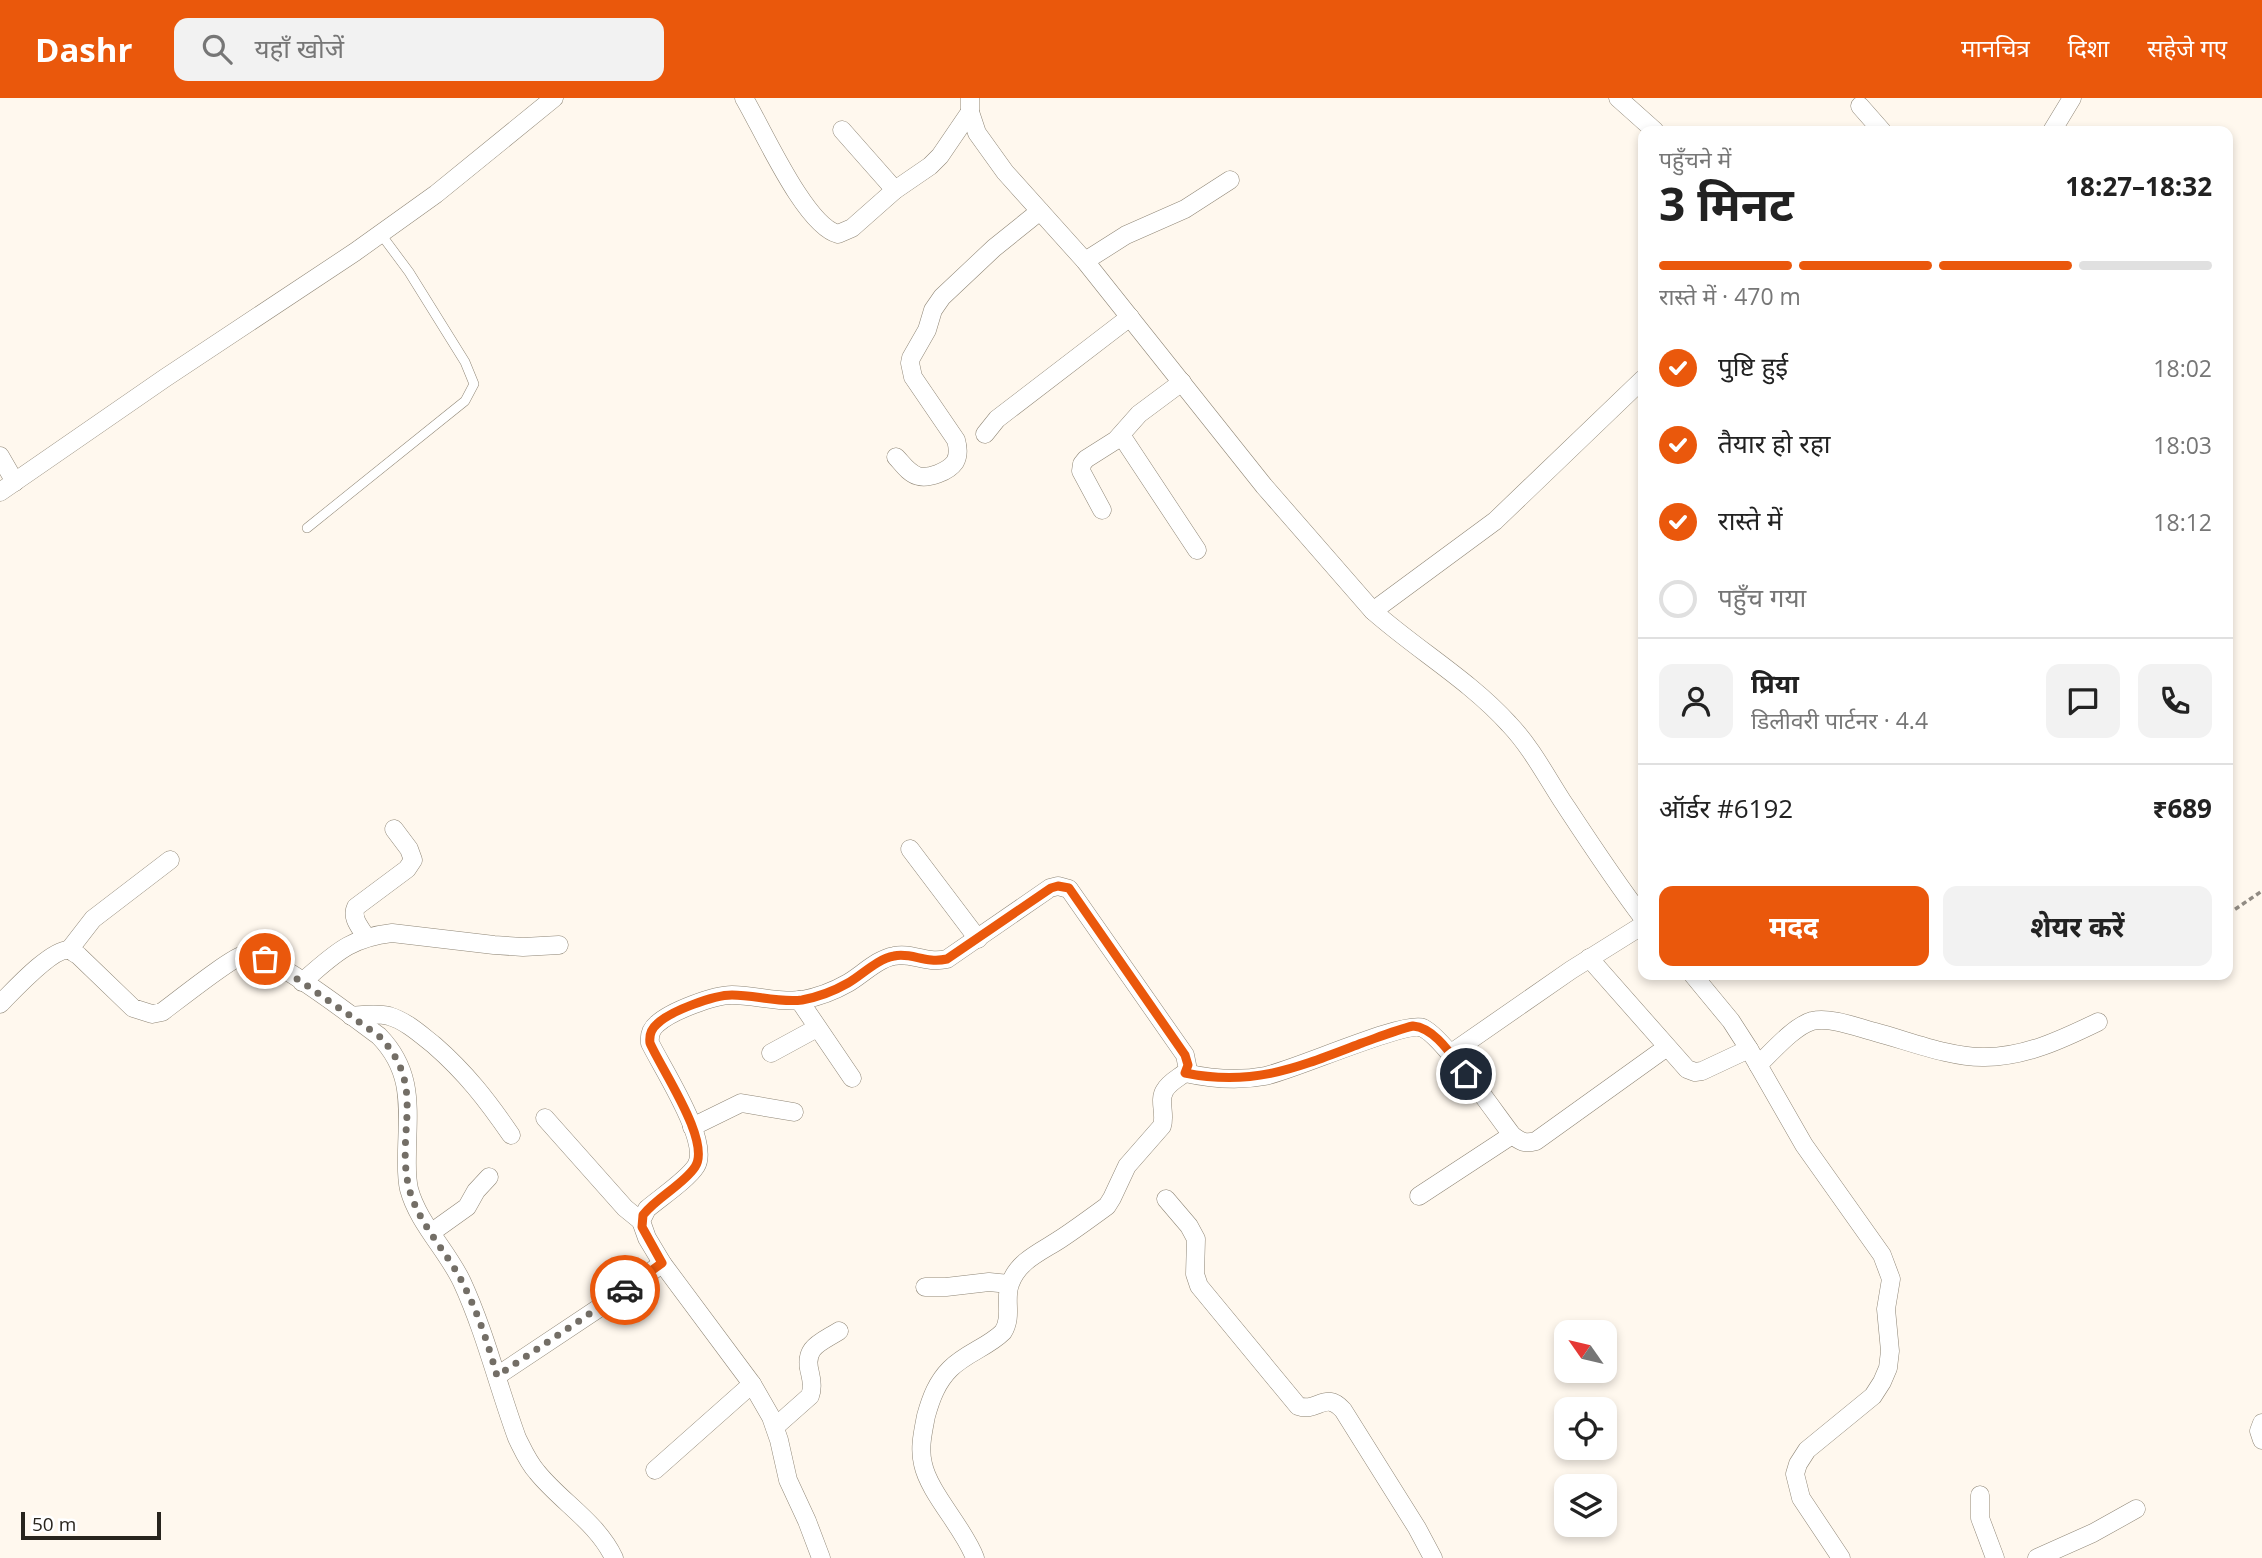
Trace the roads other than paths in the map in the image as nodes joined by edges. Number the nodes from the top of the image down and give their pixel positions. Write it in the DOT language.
graph roads {
  1 [pos="554,98"];
  2 [pos="744,98"];
  3 [pos="1618,98"];
  4 [pos="2072,98"];
  5 [pos="970,105"];
  6 [pos="1860,106"];
  7 [pos="1649,126"];
  8 [pos="1878,126"];
  9 [pos="2055,126"];
  10 [pos="842,130"];
  11 [pos="1230,180"];
  12 [pos="895,190"];
  13 [pos="1040,211"];
  14 [pos="380,233"];
  15 [pos="1085,261"];
  16 [pos="1130,317"];
  17 [pos="1182,382"];
  18 [pos="1638,384"];
  19 [pos="985,434"];
  20 [pos="1121,435"];
  21 [pos="0,456"];
  22 [pos="896,457"];
  23 [pos="15,482"];
  24 [pos="0,492"];
  25 [pos="1102,510"];
  26 [pos="307,528"];
  27 [pos="1197,550"];
  28 [pos="1373,611"];
  29 [pos="394,829"];
  30 [pos="910,849"];
  31 [pos="170,860"];
  32 [pos="1638,911"];
  33 [pos="1638,928"];
  34 [pos="366,937"];
  35 [pos="978,939"];
  36 [pos="559,945"];
  37 [pos="69,950"];
  38 [pos="1589,958"];
  39 [pos="1697,980"];
  40 [pos="302,982"];
  41 [pos="799,1000"];
  42 [pos="0,1004"];
  43 [pos="351,1016"];
  44 [pos="2098,1022"];
  45 [pos="817,1028"];
  46 [pos="1667,1047"];
  47 [pos="771,1053"];
  48 [pos="1450,1054"];
  49 [pos="1753,1057"];
  50 [pos="1185,1073"];
  51 [pos="852,1079"];
  52 [pos="794,1112"];
  53 [pos="545,1118"];
  54 [pos="692,1127"];
  55 [pos="511,1135"];
  56 [pos="1512,1135"];
  57 [pos="489,1177"];
  58 [pos="1419,1196"];
  59 [pos="1166,1199"];
  60 [pos="641,1221"];
  61 [pos="432,1232"];
  62 [pos="662,1263"];
  63 [pos="1009,1284"];
  64 [pos="925,1287"];
  65 [pos="839,1331"];
  66 [pos="497,1376"];
  67 [pos="752,1384"];
  68 [pos="2262,1423"];
  69 [pos="775,1427"];
  70 [pos="2262,1440"];
  71 [pos="655,1470"];
  72 [pos="1980,1495"];
  73 [pos="2136,1509"];
  74 [pos="614,1558"];
  75 [pos="821,1558"];
  76 [pos="975,1558"];
  77 [pos="1433,1558"];
  78 [pos="1841,1558"];
  79 [pos="1995,1558"];
  80 [pos="2037,1558"];
  1 -- 14 [label="street"];
  2 -- 12 [label="street"];
  3 -- 7 [label="street"];
  4 -- 9 [label="street"];
  5 -- 12 [label="street"];
  5 -- 13 [label="street"];
  6 -- 8 [label="street"];
  10 -- 12 [label="street"];
  11 -- 15 [label="street"];
  13 -- 15 [label="street"];
  13 -- 22 [label="street"];
  14 -- 23 [label="street"];
  14 -- 26 [label="lane"];
  15 -- 16 [label="street"];
  16 -- 17 [label="street"];
  16 -- 19 [label="street"];
  17 -- 20 [label="street"];
  17 -- 28 [label="street"];
  18 -- 28 [label="street"];
  20 -- 25 [label="street"];
  20 -- 27 [label="street"];
  21 -- 23 [label="street"];
  23 -- 24 [label="street"];
  28 -- 32 [label="street"];
  29 -- 34 [label="street"];
  30 -- 35 [label="street"];
  31 -- 37 [label="street"];
  33 -- 38 [label="street"];
  34 -- 36 [label="street"];
  34 -- 40 [label="street"];
  35 -- 41 [label="street"];
  35 -- 50 [label="street"];
  37 -- 40 [label="street"];
  37 -- 42 [label="street"];
  38 -- 46 [label="street"];
  38 -- 48 [label="street"];
  39 -- 49 [label="street"];
  40 -- 43 [label="street"];
  41 -- 45 [label="street"];
  41 -- 54 [label="street"];
  43 -- 55 [label="street"];
  43 -- 61 [label="street"];
  44 -- 49 [label="street"];
  45 -- 47 [label="street"];
  45 -- 51 [label="street"];
  46 -- 49 [label="street"];
  46 -- 56 [label="street"];
  48 -- 50 [label="street"];
  48 -- 56 [label="street"];
  49 -- 78 [label="street"];
  50 -- 63 [label="street"];
  52 -- 54 [label="street"];
  53 -- 60 [label="street"];
  54 -- 60 [label="street"];
  56 -- 58 [label="street"];
  57 -- 61 [label="street"];
  59 -- 77 [label="street"];
  60 -- 62 [label="street"];
  61 -- 66 [label="street"];
  62 -- 66 [label="street"];
  62 -- 67 [label="street"];
  63 -- 64 [label="street"];
  63 -- 76 [label="street"];
  65 -- 69 [label="street"];
  66 -- 74 [label="street"];
  67 -- 69 [label="street"];
  67 -- 71 [label="street"];
  68 -- 70 [label="street"];
  69 -- 75 [label="street"];
  72 -- 79 [label="street"];
  73 -- 80 [label="street"];
}
